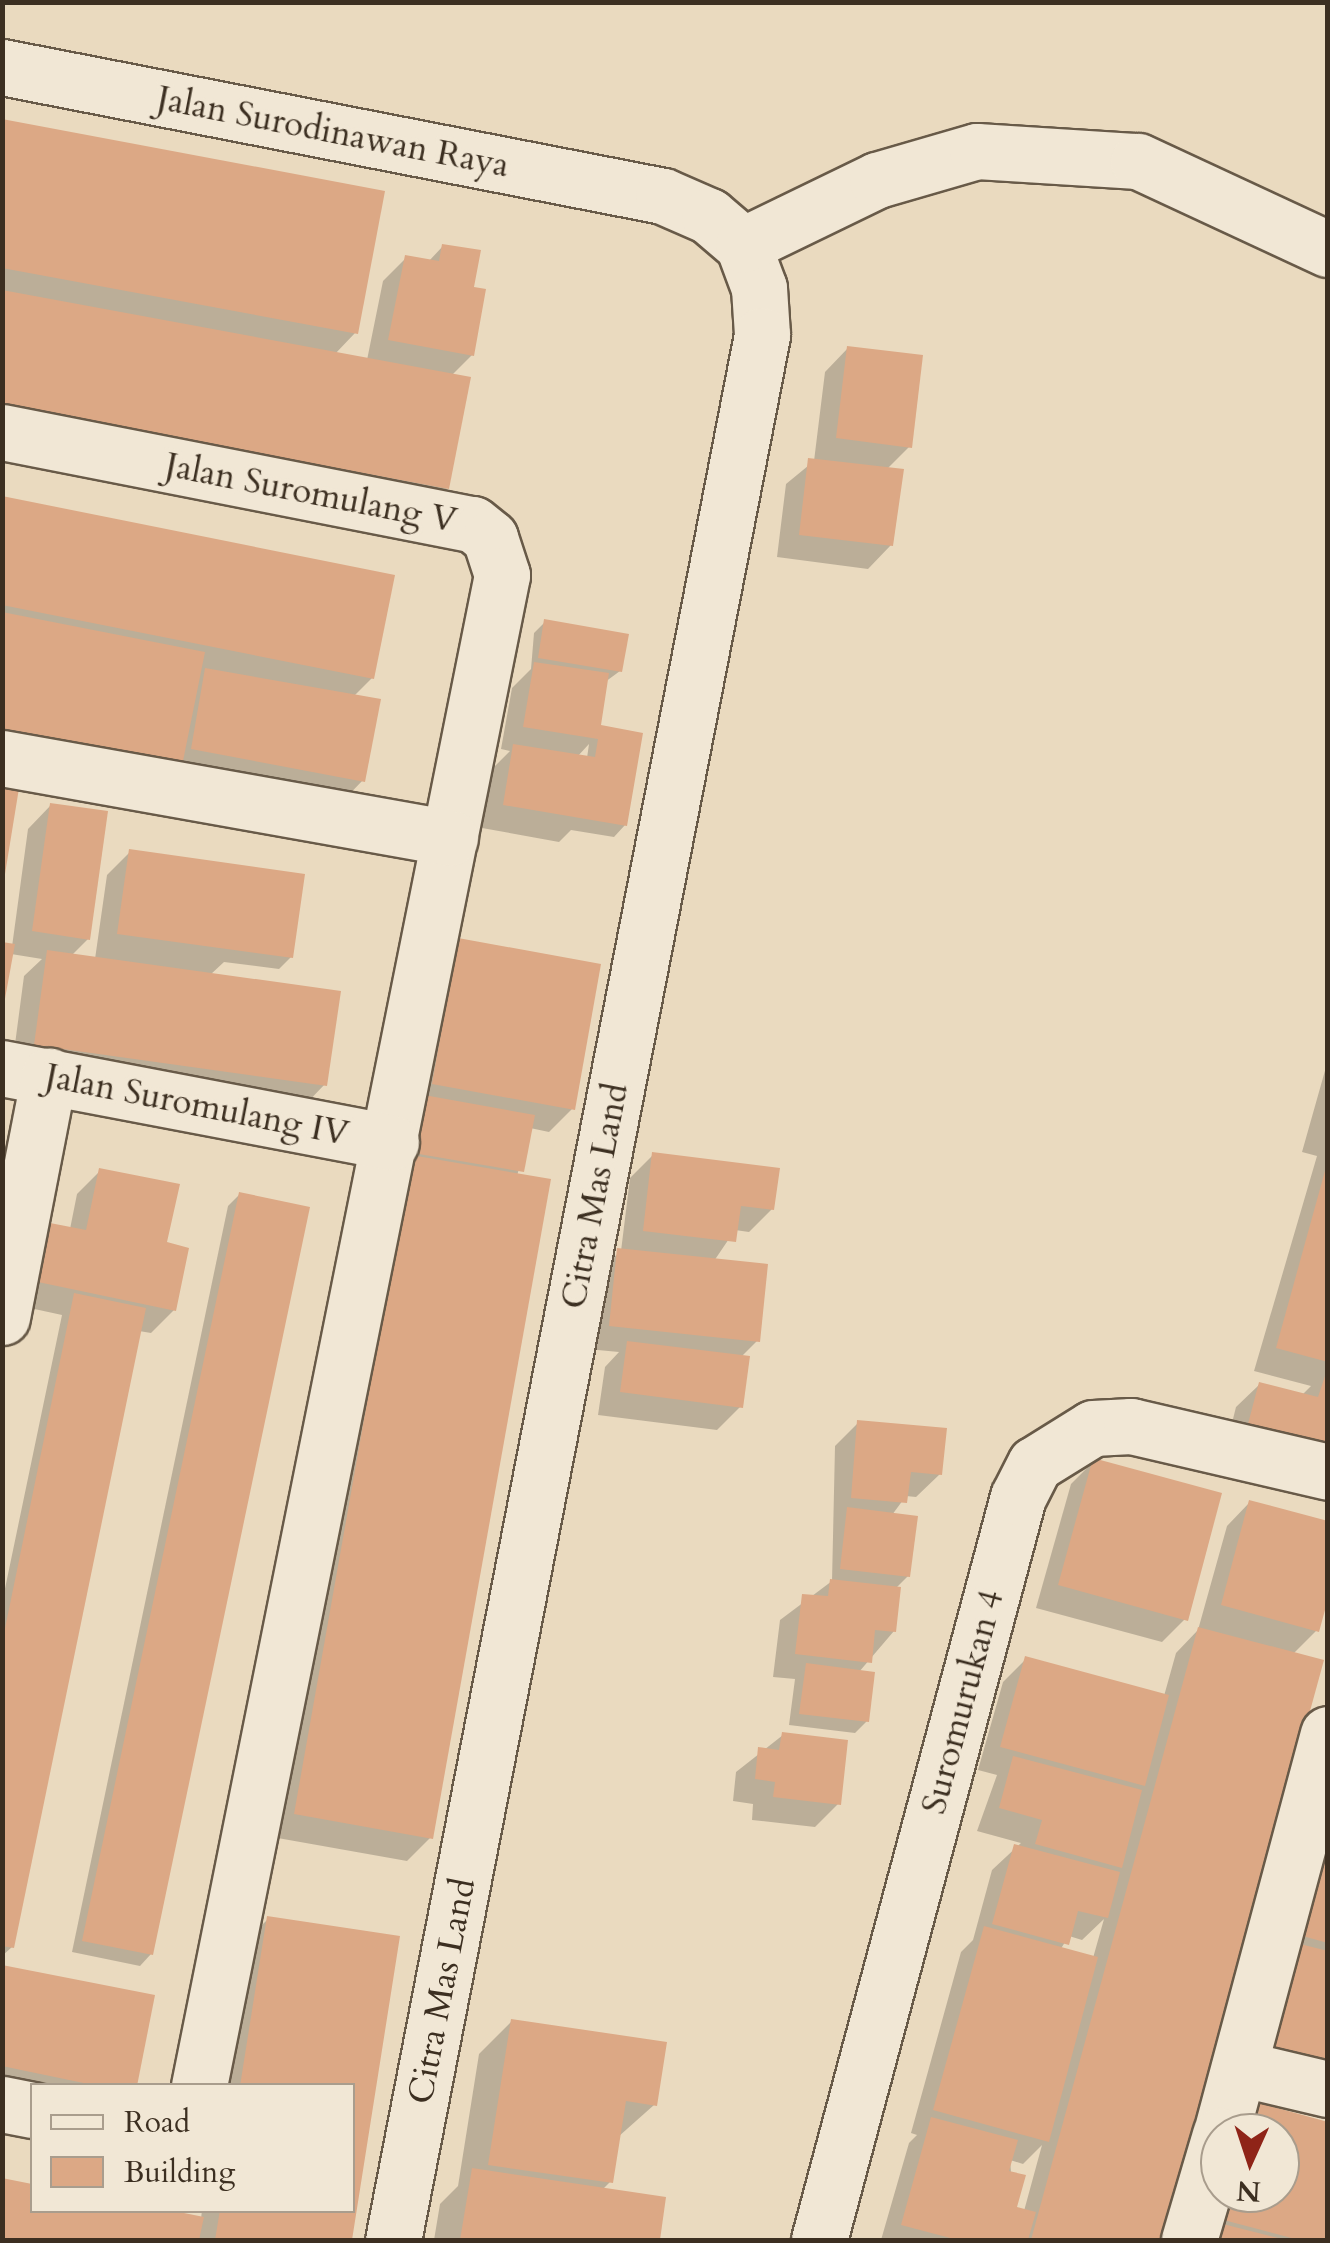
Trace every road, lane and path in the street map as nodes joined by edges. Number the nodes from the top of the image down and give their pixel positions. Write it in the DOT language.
graph roads {
  1 [pos="2,67"];
  2 [pos="743,245"];
  3 [pos="1328,249"];
  4 [pos="2,432"];
  5 [pos="2,758"];
  6 [pos="450,838"];
  7 [pos="26,1072"];
  8 [pos="391,1142"];
  9 [pos="2,1316"];
  10 [pos="1328,1472"];
  11 [pos="1328,1734"];
  12 [pos="1320,1792"];
  13 [pos="1240,2068"];
  14 [pos="200,2083"];
  15 [pos="1328,2089"];
  16 [pos="2,2104"];
  17 [pos="30,2110"];
  18 [pos="1226,2113"];
  19 [pos="1200,2205"];
  20 [pos="393,2240"];
  21 [pos="819,2240"];
  22 [pos="1190,2240"];
  1 -- 2 [label="street, Jalan Surodinawan Raya"];
  2 -- 3 [label="street"];
  2 -- 20 [label="street, Citra Mas Land"];
  4 -- 6 [label="street, Jalan Suromulang V"];
  5 -- 6 [label="street"];
  6 -- 8 [label="street, Jalan Suromulang V"];
  7 -- 8 [label="street, Jalan Suromulang IV"];
  7 -- 9 [label="street"];
  8 -- 14 [label="street, Jalan Suromulang V"];
  10 -- 21 [label="street, Suromurukan 4"];
  11 -- 12 [label="street"];
  12 -- 13 [label="street"];
  13 -- 15 [label="street"];
  13 -- 18 [label="street"];
  16 -- 17 [label="street"];
  19 -- 22 [label="street"];
}
